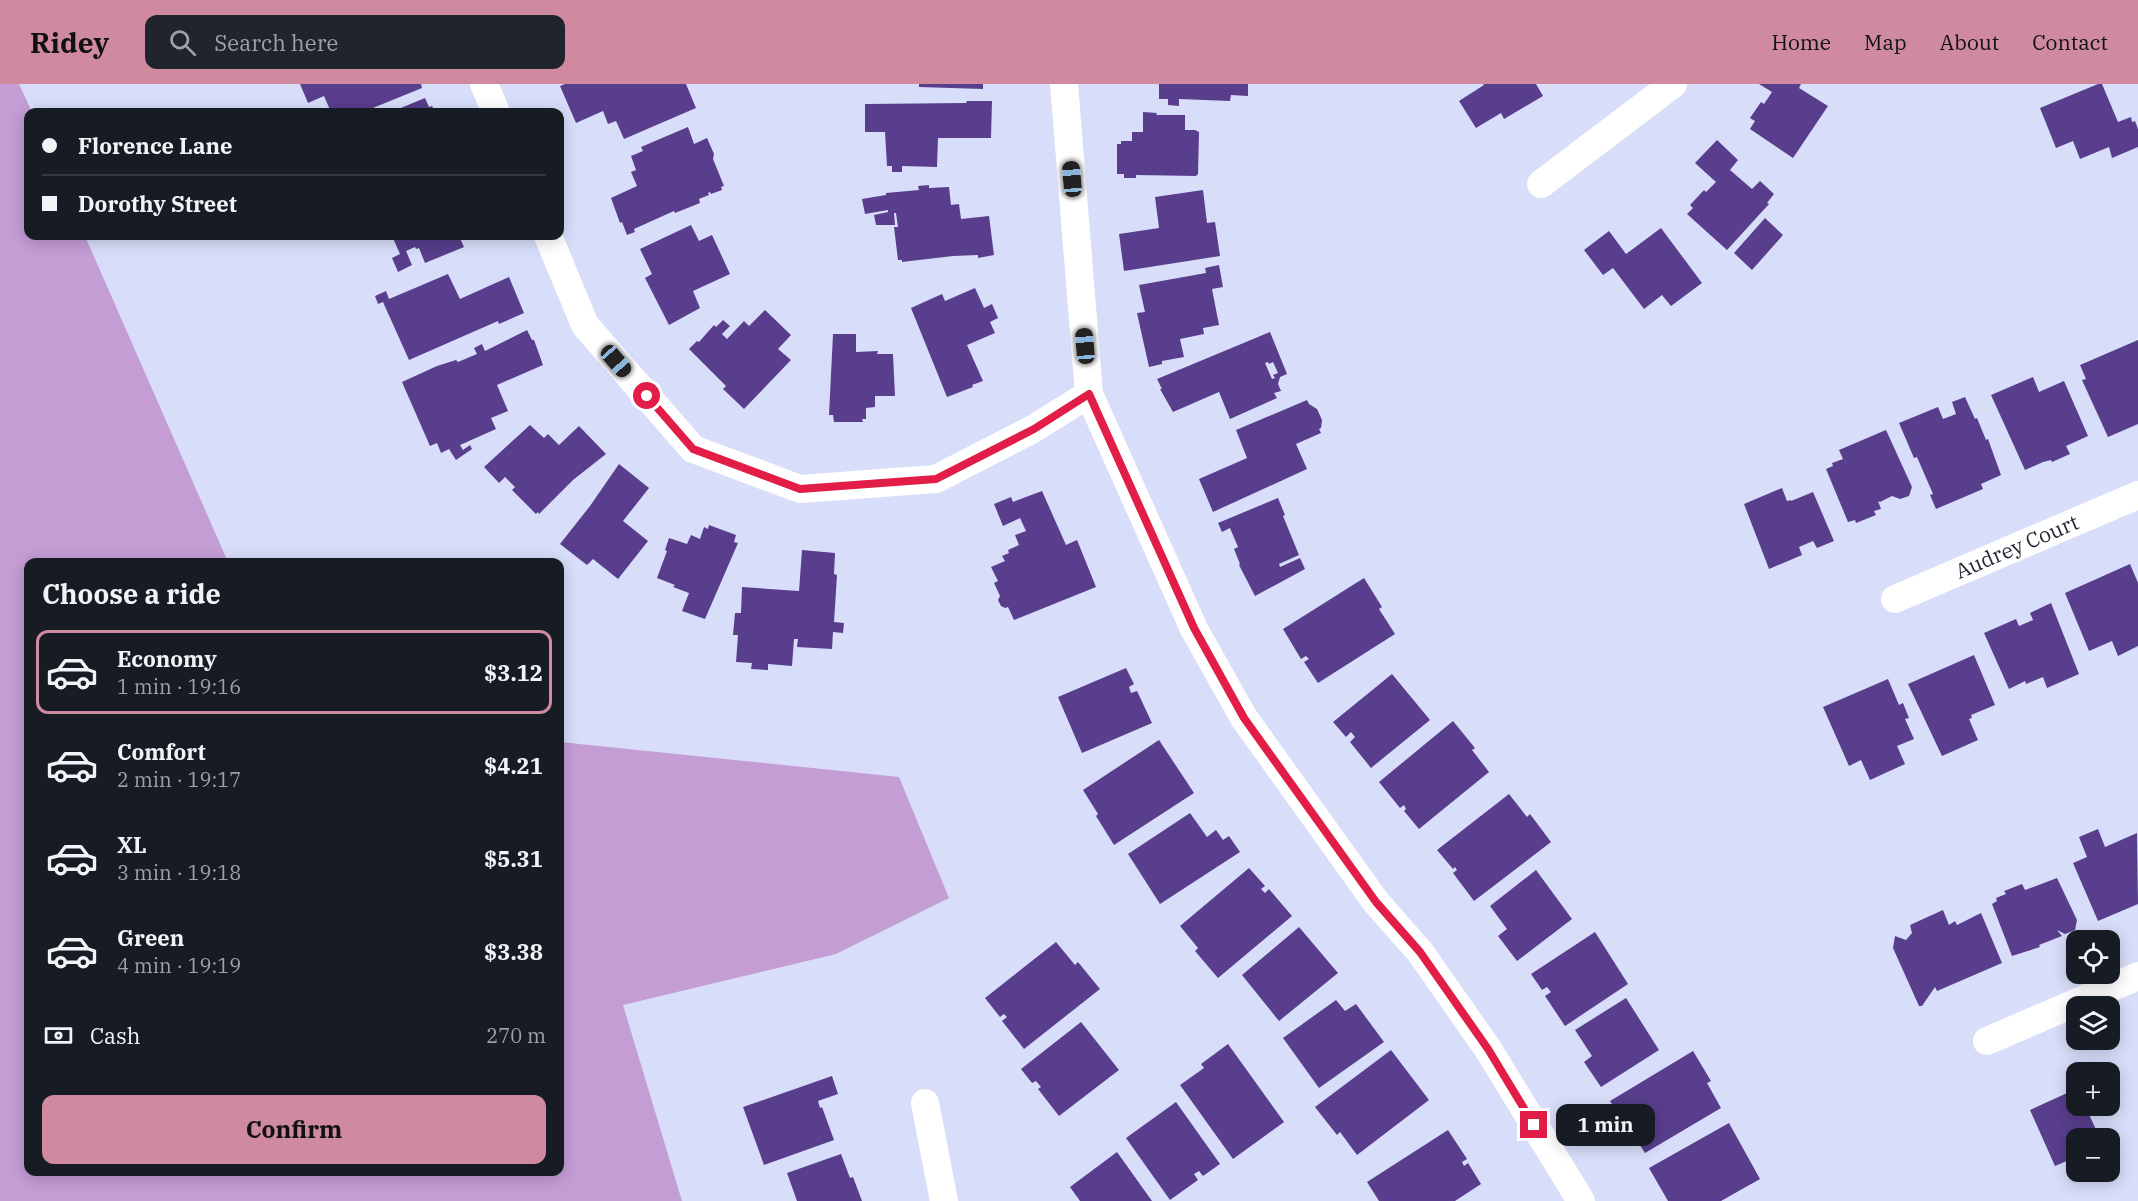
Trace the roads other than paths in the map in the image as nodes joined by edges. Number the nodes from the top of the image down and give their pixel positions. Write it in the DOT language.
graph roads {
  1 [pos="484,84"];
  2 [pos="1064,84"];
  3 [pos="1673,84"];
  4 [pos="494,108"];
  5 [pos="1541,184"];
  6 [pos="550,240"];
  7 [pos="1089,394"];
  8 [pos="2138,495"];
  9 [pos="1895,599"];
  10 [pos="2138,976"];
  11 [pos="1987,1041"];
  12 [pos="926,1103"];
  13 [pos="945,1201"];
  14 [pos="1581,1201"];
  1 -- 4 [label="street"];
  2 -- 7 [label="street"];
  3 -- 5 [label="street"];
  6 -- 7 [label="street"];
  7 -- 14 [label="street"];
  8 -- 9 [label="street, Audrey Court"];
  10 -- 11 [label="street"];
  12 -- 13 [label="street"];
}
